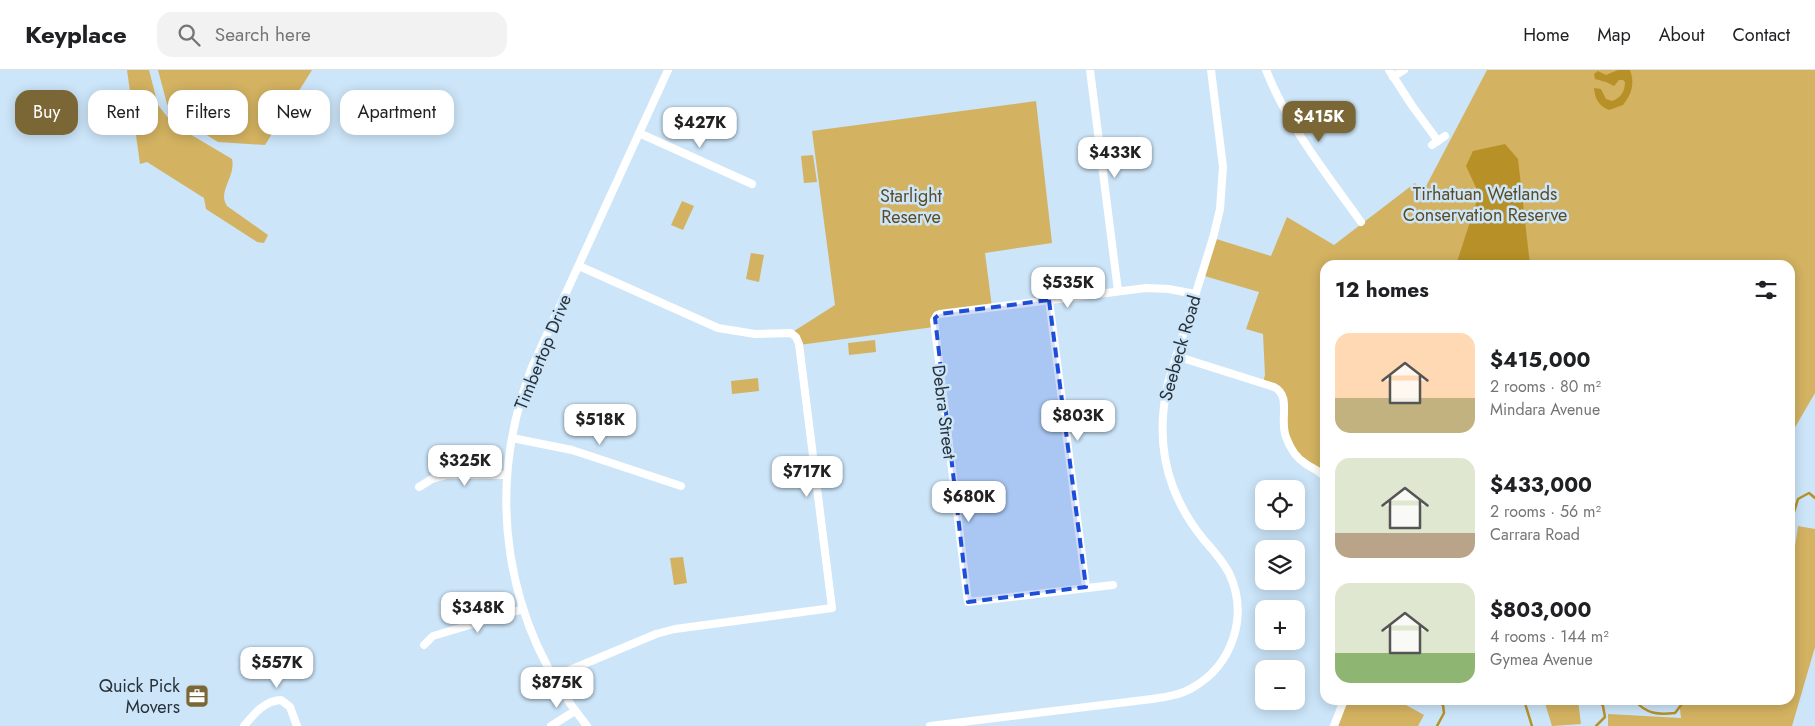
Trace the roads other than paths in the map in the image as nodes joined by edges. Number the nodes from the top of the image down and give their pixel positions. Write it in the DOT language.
graph roads {
  1 [pos="668,70"];
  2 [pos="1090,70"];
  3 [pos="1211,70"];
  4 [pos="1266,70"];
  5 [pos="1404,70"];
  6 [pos="1391,74"];
  7 [pos="639,133"];
  8 [pos="1446,136"];
  9 [pos="752,184"];
  10 [pos="1361,222"];
  11 [pos="579,266"];
  12 [pos="1118,291"];
  13 [pos="1195,294"];
  14 [pos="1049,300"];
  15 [pos="1176,356"];
  16 [pos="512,438"];
  17 [pos="1320,472"];
  18 [pos="507,475"];
  19 [pos="681,486"];
  20 [pos="419,487"];
  21 [pos="1113,585"];
  22 [pos="1086,587"];
  23 [pos="523,609"];
  24 [pos="424,645"];
  25 [pos="553,677"];
  26 [pos="1342,705"];
  27 [pos="575,711"];
  28 [pos="1012,717"];
  29 [pos="1014,725"];
  30 [pos="244,726"];
  31 [pos="296,726"];
  32 [pos="551,726"];
  33 [pos="587,726"];
  34 [pos="930,726"];
  35 [pos="1334,726"];
  1 -- 7 [label="street, Timbertop Drive"];
  2 -- 12 [label="street"];
  3 -- 13 [label="street, Seebeck Road"];
  4 -- 10 [label="street"];
  5 -- 6 [label="street"];
  6 -- 8 [label="street"];
  7 -- 9 [label="street"];
  7 -- 11 [label="street, Timbertop Drive"];
  11 -- 16 [label="street, Timbertop Drive"];
  11 -- 25 [label="street"];
  12 -- 13 [label="street"];
  12 -- 14 [label="street"];
  13 -- 15 [label="street, Seebeck Road"];
  14 -- 22 [label="street"];
  14 -- 22 [label="street, Debra Street"];
  15 -- 17 [label="street"];
  15 -- 28 [label="street, Seebeck Road"];
  16 -- 18 [label="street, Timbertop Drive"];
  16 -- 19 [label="street"];
  18 -- 20 [label="street"];
  18 -- 23 [label="street, Timbertop Drive"];
  21 -- 22 [label="street, Debra Street"];
  23 -- 24 [label="street"];
  23 -- 25 [label="street, Timbertop Drive"];
  25 -- 27 [label="street, Timbertop Drive"];
  26 -- 35 [label="street"];
  27 -- 32 [label="street"];
  27 -- 33 [label="street, Timbertop Drive"];
  28 -- 29 [label="street"];
  28 -- 34 [label="street, Seebeck Road"];
  30 -- 31 [label="street"];
}
